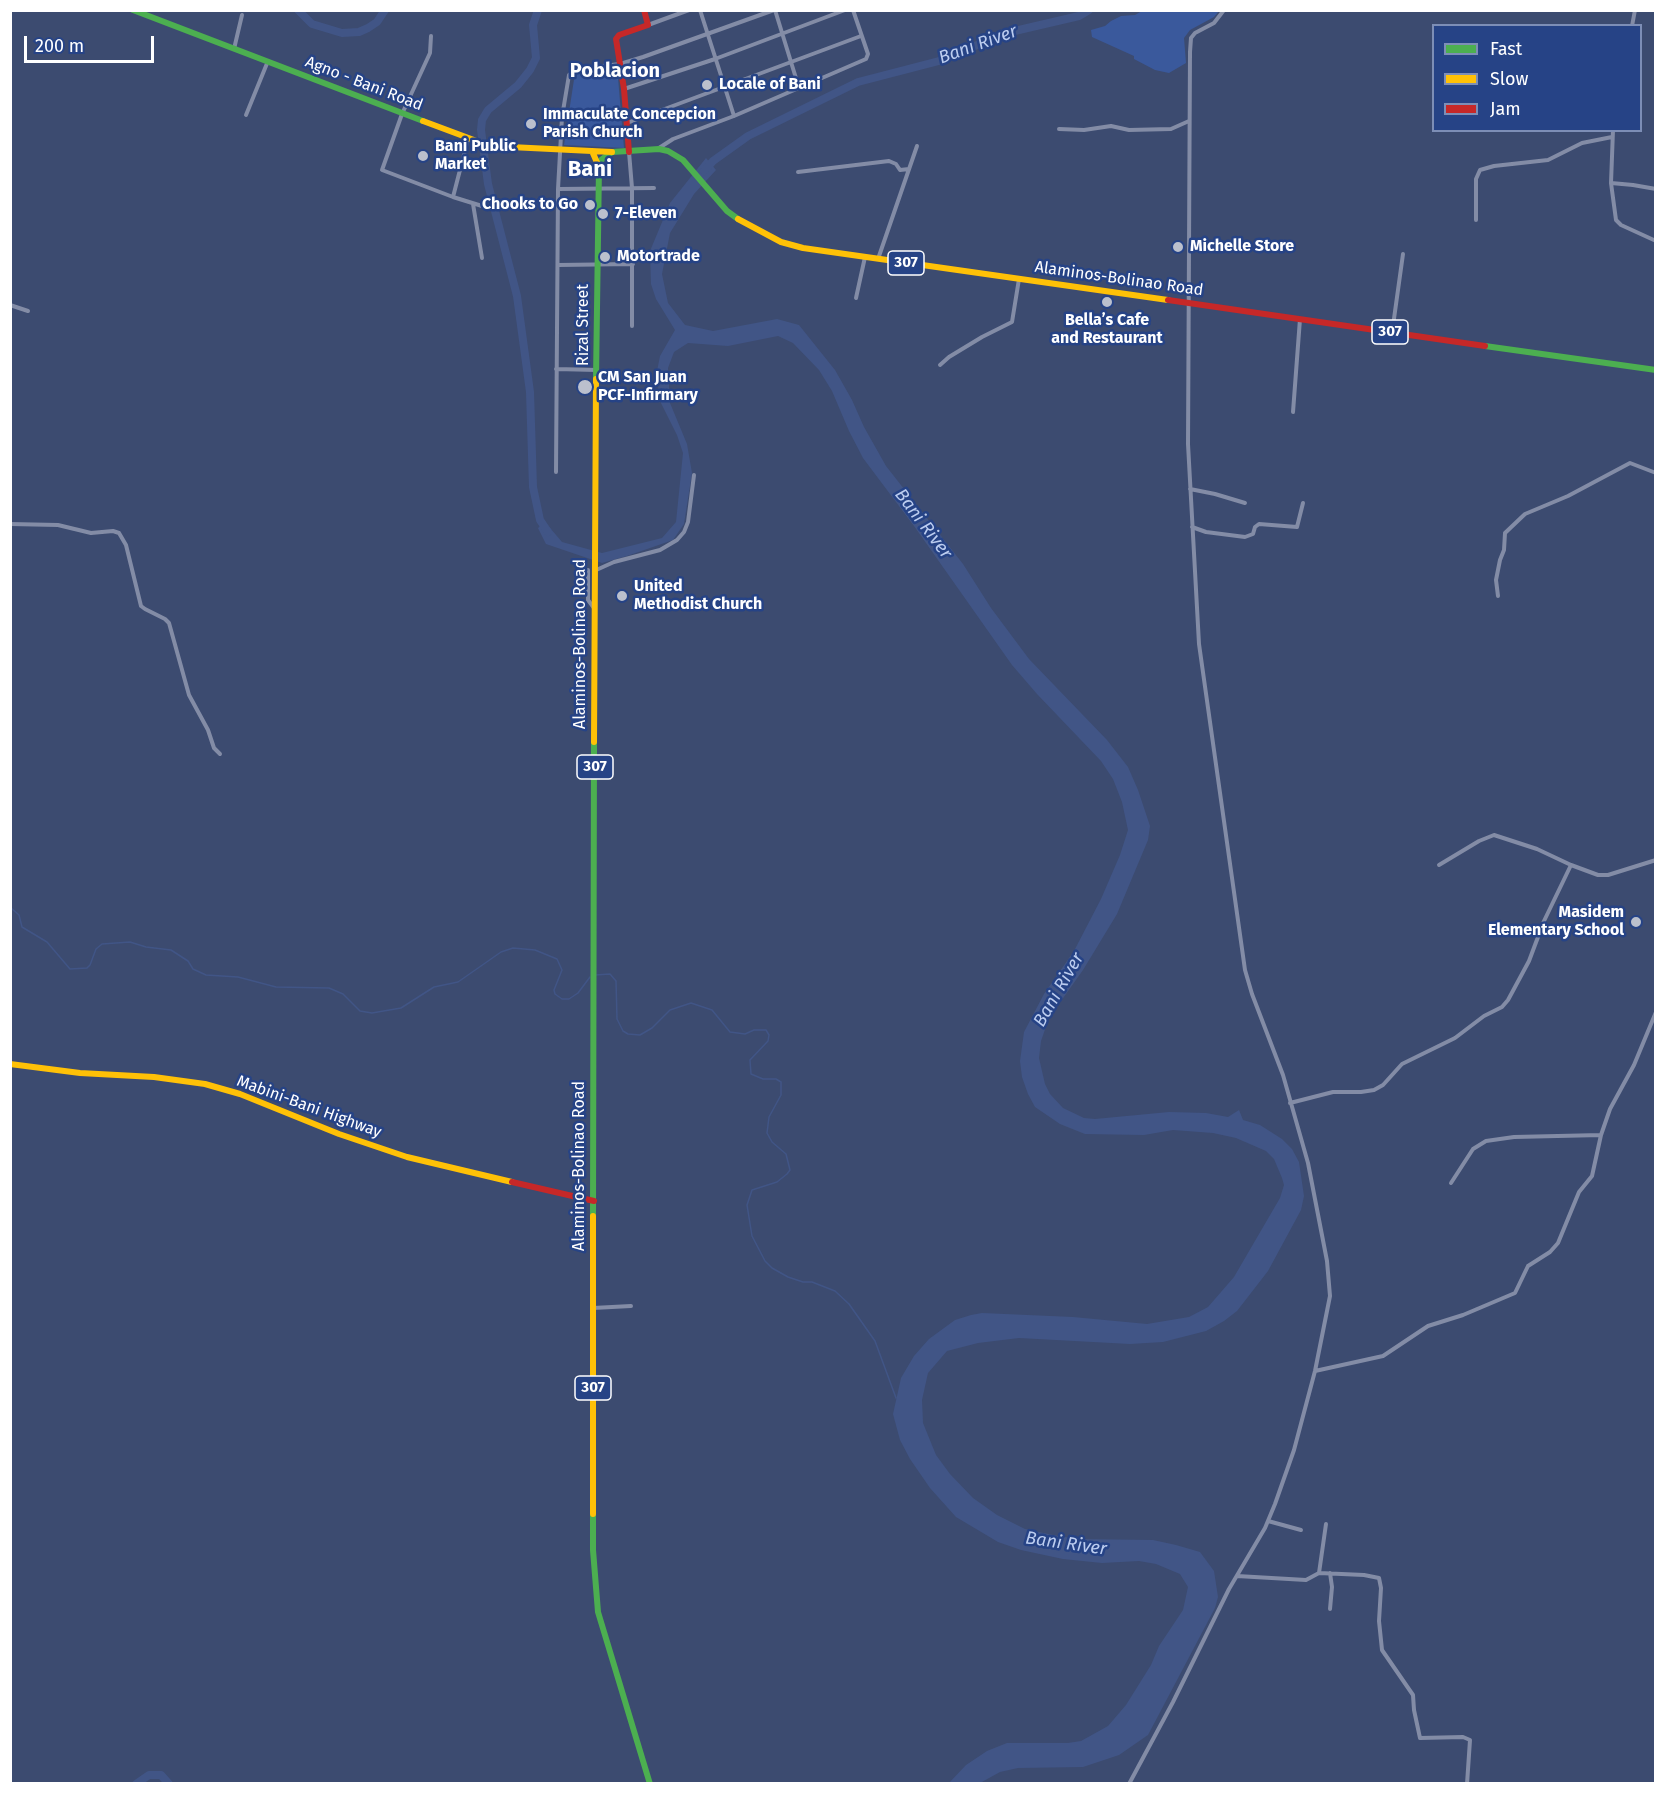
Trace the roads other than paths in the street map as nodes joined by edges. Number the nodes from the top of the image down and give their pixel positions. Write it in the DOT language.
graph roads {
  1 [pos="133,10"];
  2 [pos="644,10"];
  3 [pos="689,10"];
  4 [pos="700,10"];
  5 [pos="774,10"];
  6 [pos="845,10"];
  7 [pos="853,10"];
  8 [pos="1224,10"];
  9 [pos="242,15"];
  10 [pos="648,25"];
  11 [pos="781,34"];
  12 [pos="707,35"];
  13 [pos="431,36"];
  14 [pos="861,36"];
  15 [pos="234,49"];
  16 [pos="715,58"];
  17 [pos="268,61"];
  18 [pos="791,63"];
  19 [pos="620,64"];
  20 [pos="724,88"];
  21 [pos="799,88"];
  22 [pos="624,89"];
  23 [pos="402,114"];
  24 [pos="246,115"];
  25 [pos="734,116"];
  26 [pos="1190,120"];
  27 [pos="627,123"];
  28 [pos="1059,129"];
  29 [pos="1613,132"];
  30 [pos="1612,138"];
  31 [pos="469,140"];
  32 [pos="918,146"];
  33 [pos="659,149"];
  34 [pos="561,150"];
  35 [pos="592,151"];
  36 [pos="612,152"];
  37 [pos="629,152"];
  38 [pos="598,167"];
  39 [pos="909,169"];
  40 [pos="798,172"];
  41 [pos="1611,183"];
  42 [pos="598,188"];
  43 [pos="632,188"];
  44 [pos="654,188"];
  45 [pos="558,189"];
  46 [pos="1656,189"];
  47 [pos="453,197"];
  48 [pos="473,204"];
  49 [pos="482,206"];
  50 [pos="1476,220"];
  51 [pos="1656,241"];
  52 [pos="1403,254"];
  53 [pos="865,257"];
  54 [pos="482,258"];
  55 [pos="878,259"];
  56 [pos="597,264"];
  57 [pos="633,264"];
  58 [pos="558,265"];
  59 [pos="1019,278"];
  60 [pos="856,298"];
  61 [pos="1190,303"];
  62 [pos="10,305"];
  63 [pos="28,311"];
  64 [pos="1300,320"];
  65 [pos="632,326"];
  66 [pos="1392,333"];
  67 [pos="940,365"];
  68 [pos="556,369"];
  69 [pos="598,370"];
  70 [pos="1656,370"];
  71 [pos="1293,412"];
  72 [pos="556,472"];
  73 [pos="1656,472"];
  74 [pos="694,475"];
  75 [pos="1190,489"];
  76 [pos="1245,503"];
  77 [pos="1303,503"];
  78 [pos="10,524"];
  79 [pos="1192,527"];
  80 [pos="594,540"];
  81 [pos="592,569"];
  82 [pos="1498,596"];
  83 [pos="220,754"];
  84 [pos="1656,860"];
  85 [pos="1439,865"];
  86 [pos="1570,866"];
  87 [pos="1656,1012"];
  88 [pos="10,1064"];
  89 [pos="1290,1103"];
  90 [pos="1601,1135"];
  91 [pos="1451,1183"];
  92 [pos="594,1201"];
  93 [pos="631,1306"];
  94 [pos="593,1308"];
  95 [pos="1315,1371"];
  96 [pos="1268,1521"];
  97 [pos="1326,1524"];
  98 [pos="1301,1530"];
  99 [pos="1319,1573"];
  100 [pos="1330,1573"];
  101 [pos="1237,1576"];
  102 [pos="1330,1609"];
  103 [pos="650,1784"];
  104 [pos="1129,1784"];
  105 [pos="1467,1784"];
  1 -- 15 [label="main road, Agno - Bani Road"];
  2 -- 10 [label="main road"];
  3 -- 10 [label="street"];
  4 -- 12 [label="street"];
  5 -- 11 [label="street"];
  5 -- 12 [label="street"];
  6 -- 11 [label="street"];
  7 -- 14 [label="street"];
  8 -- 26 [label="street"];
  9 -- 15 [label="street"];
  10 -- 19 [label="main road"];
  11 -- 16 [label="street"];
  11 -- 18 [label="street"];
  12 -- 16 [label="street"];
  12 -- 19 [label="street"];
  13 -- 23 [label="street"];
  14 -- 18 [label="street"];
  14 -- 21 [label="street"];
  15 -- 17 [label="main road, Agno - Bani Road"];
  16 -- 20 [label="street"];
  16 -- 22 [label="street"];
  17 -- 23 [label="main road, Agno - Bani Road"];
  17 -- 24 [label="street"];
  18 -- 20 [label="street"];
  18 -- 21 [label="street"];
  19 -- 22 [label="main road"];
  19 -- 34 [label="street"];
  20 -- 25 [label="street"];
  20 -- 27 [label="street"];
  21 -- 25 [label="street"];
  22 -- 27 [label="main road"];
  23 -- 31 [label="main road, Agno - Bani Road"];
  23 -- 47 [label="street"];
  25 -- 33 [label="street"];
  26 -- 28 [label="street"];
  26 -- 61 [label="street"];
  27 -- 37 [label="main road"];
  29 -- 30 [label="street"];
  30 -- 41 [label="street"];
  30 -- 50 [label="street"];
  31 -- 34 [label="main road, Agno - Bani Road"];
  31 -- 47 [label="street"];
  32 -- 39 [label="street"];
  33 -- 37 [label="main road"];
  33 -- 53 [label="main road, Alaminos-Bolinao Road / 307"];
  34 -- 35 [label="main road, Agno - Bani Road"];
  34 -- 45 [label="street"];
  35 -- 36 [label="main road, Agno - Bani Road"];
  35 -- 38 [label="main road"];
  36 -- 37 [label="main road"];
  36 -- 38 [label="main road"];
  37 -- 43 [label="street"];
  38 -- 42 [label="main road, Rizal Street / 307"];
  39 -- 40 [label="street"];
  39 -- 55 [label="street"];
  41 -- 46 [label="street"];
  41 -- 51 [label="street"];
  42 -- 43 [label="street"];
  42 -- 45 [label="street"];
  42 -- 56 [label="main road, Rizal Street / 307"];
  43 -- 44 [label="street"];
  43 -- 57 [label="street"];
  45 -- 58 [label="street"];
  47 -- 48 [label="street"];
  48 -- 49 [label="street"];
  48 -- 54 [label="street"];
  52 -- 66 [label="street"];
  53 -- 55 [label="main road, Alaminos-Bolinao Road / 307"];
  53 -- 60 [label="street"];
  55 -- 59 [label="main road, Alaminos-Bolinao Road / 307"];
  56 -- 57 [label="street"];
  56 -- 58 [label="street"];
  56 -- 69 [label="main road, Rizal Street / 307"];
  57 -- 65 [label="street"];
  58 -- 68 [label="street"];
  59 -- 61 [label="main road, Alaminos-Bolinao Road / 307"];
  59 -- 67 [label="street"];
  61 -- 64 [label="main road, Alaminos-Bolinao Road / 307"];
  61 -- 75 [label="street"];
  62 -- 63 [label="street"];
  64 -- 66 [label="main road, Alaminos-Bolinao Road / 307"];
  64 -- 71 [label="street"];
  66 -- 70 [label="main road, Alaminos-Bolinao Road / 307"];
  68 -- 69 [label="street"];
  68 -- 72 [label="street"];
  69 -- 80 [label="main road, Rizal Street / 307"];
  73 -- 82 [label="street"];
  74 -- 81 [label="street"];
  75 -- 76 [label="street"];
  75 -- 79 [label="street"];
  77 -- 79 [label="street"];
  78 -- 83 [label="street"];
  79 -- 89 [label="street"];
  80 -- 81 [label="main road, Alaminos-Bolinao Road / 307"];
  81 -- 92 [label="main road, Alaminos-Bolinao Road / 307"];
  84 -- 86 [label="street"];
  85 -- 86 [label="street"];
  86 -- 89 [label="street"];
  87 -- 90 [label="street"];
  88 -- 92 [label="main road, Mabini-Bani Highway"];
  89 -- 95 [label="street"];
  90 -- 91 [label="street"];
  90 -- 95 [label="street"];
  92 -- 94 [label="main road, Alaminos-Bolinao Road / 307"];
  93 -- 94 [label="street"];
  94 -- 103 [label="main road, Alaminos-Bolinao Road / 307"];
  95 -- 96 [label="street"];
  96 -- 98 [label="street"];
  96 -- 101 [label="street"];
  97 -- 99 [label="street"];
  99 -- 100 [label="street"];
  99 -- 101 [label="street"];
  100 -- 102 [label="street"];
  100 -- 105 [label="street"];
  101 -- 104 [label="street"];
}
